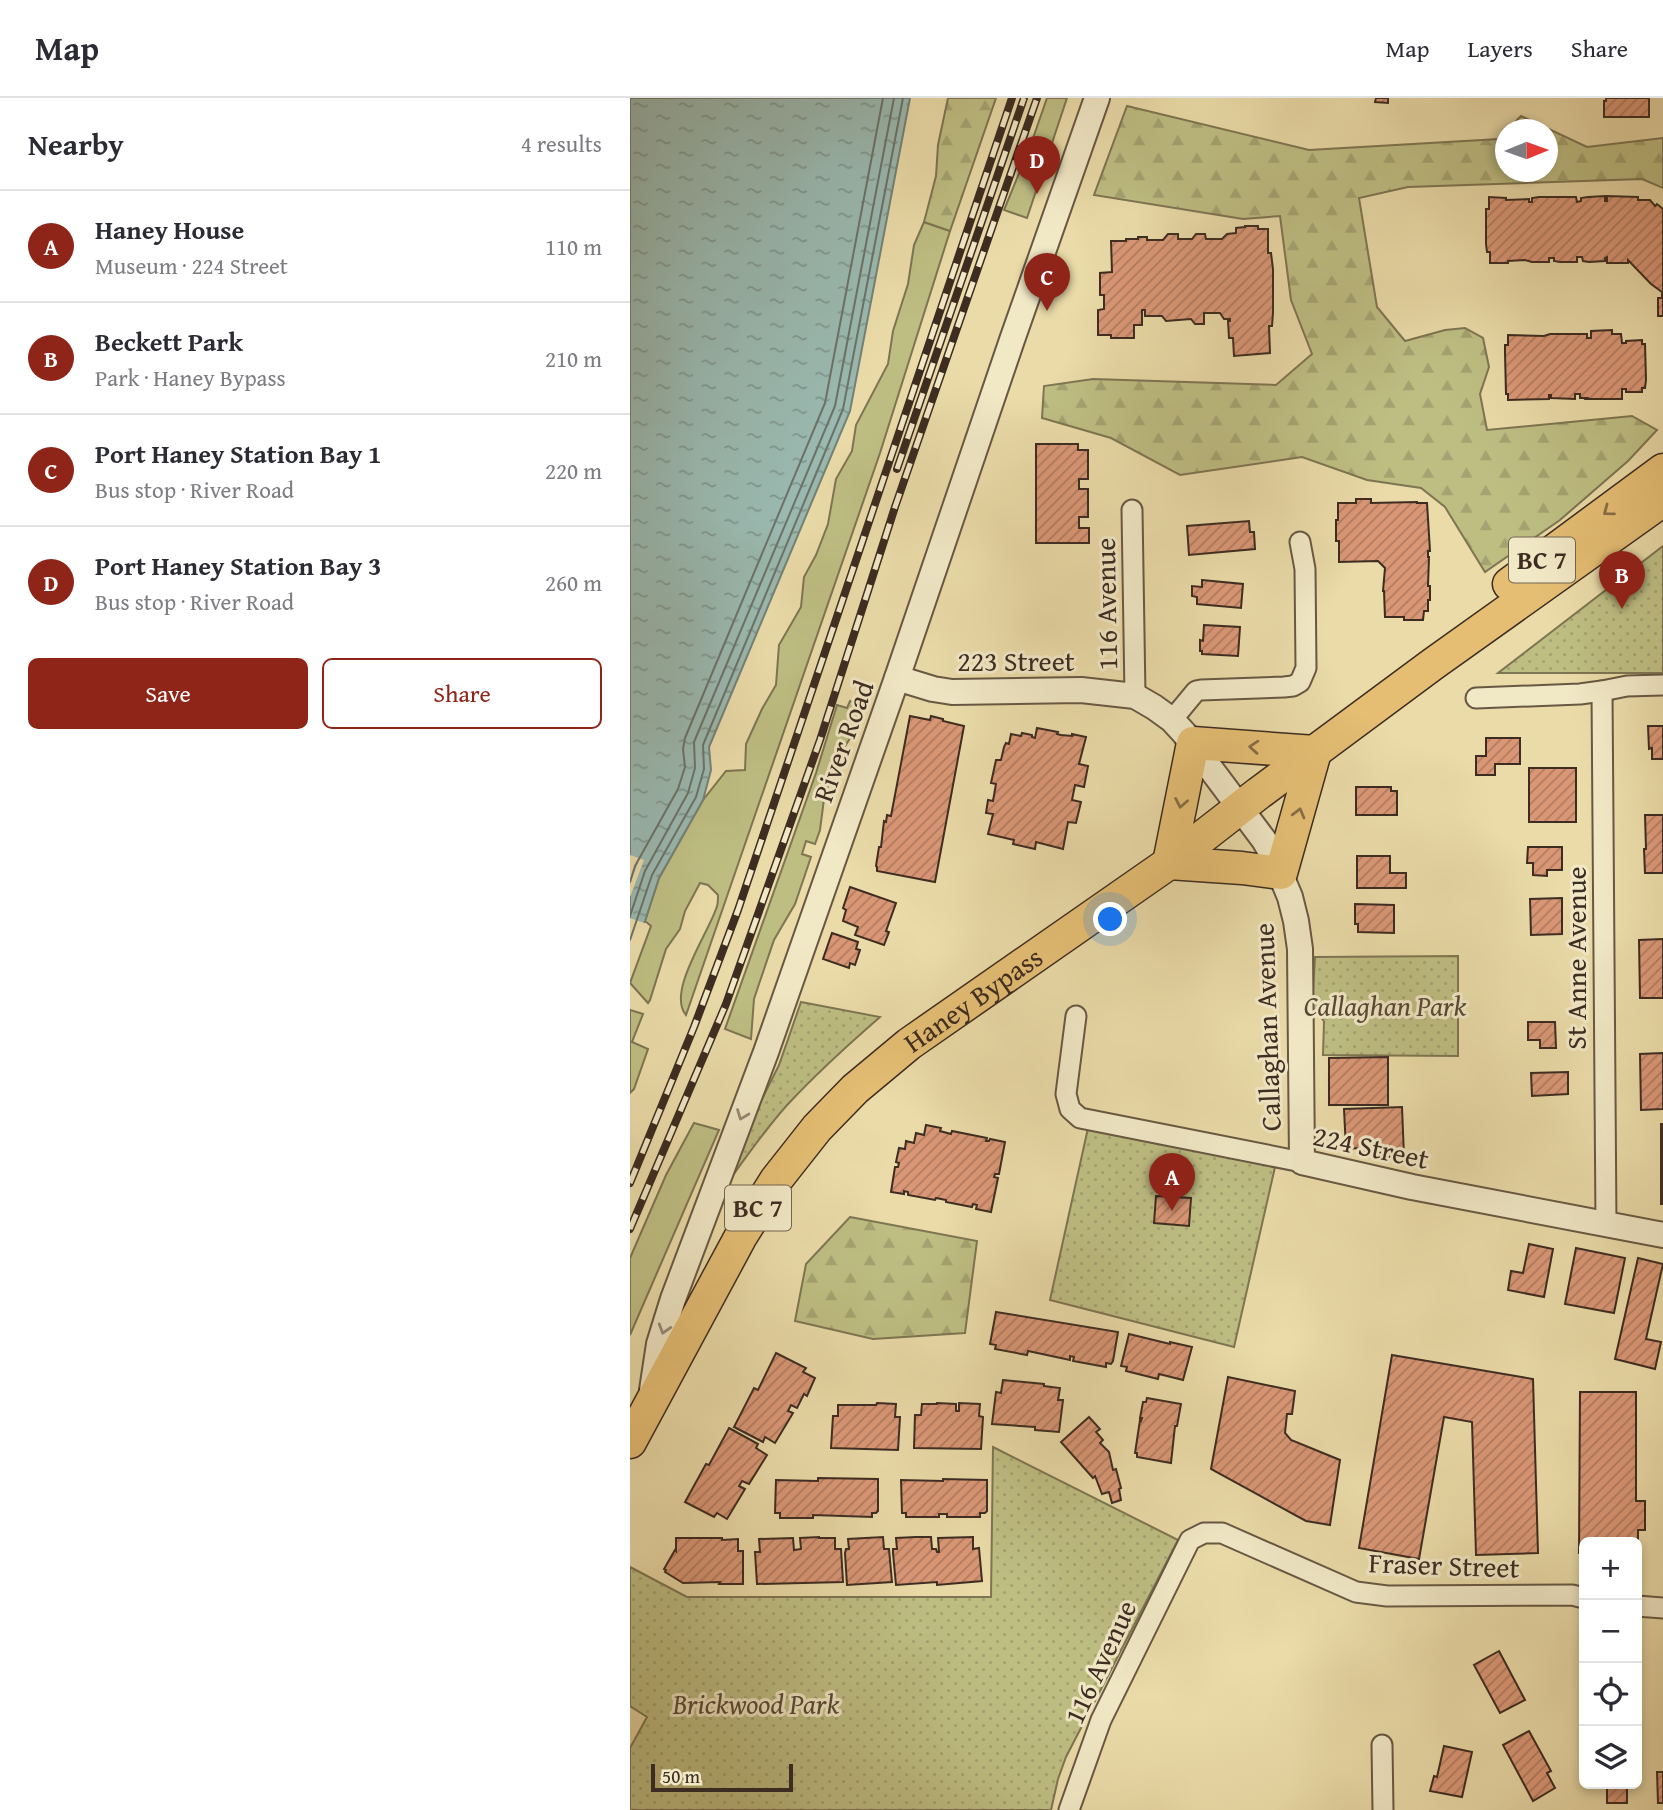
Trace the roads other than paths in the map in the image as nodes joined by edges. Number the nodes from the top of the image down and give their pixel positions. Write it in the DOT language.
graph roads {
  1 [pos="1097,98"];
  2 [pos="1663,470"];
  3 [pos="1663,500"];
  4 [pos="1132,510"];
  5 [pos="1300,542"];
  6 [pos="1433,664"];
  7 [pos="897,678"];
  8 [pos="1663,685"];
  9 [pos="1602,691"];
  10 [pos="1135,696"];
  11 [pos="1476,698"];
  12 [pos="1172,720"];
  13 [pos="1193,743"];
  14 [pos="1315,752"];
  15 [pos="1239,808"];
  16 [pos="1169,863"];
  17 [pos="1282,873"];
  18 [pos="1076,1016"];
  19 [pos="1302,1162"];
  20 [pos="1606,1224"];
  21 [pos="1663,1235"];
  22 [pos="649,1405"];
  23 [pos="630,1442"];
  24 [pos="1190,1540"];
  25 [pos="1579,1597"];
  26 [pos="1642,1606"];
  27 [pos="1663,1608"];
  28 [pos="1382,1745"];
  29 [pos="1069,1810"];
  30 [pos="1384,1810"];
  1 -- 7 [label="street, River Road"];
  2 -- 6 [label="highway, Haney Bypass / BC 7, one-way"];
  3 -- 6 [label="highway, Haney Bypass / BC 7"];
  4 -- 10 [label="street, 116 Avenue"];
  5 -- 12 [label="street"];
  6 -- 14 [label="highway, Haney Bypass / BC 7"];
  7 -- 10 [label="street, 223 Street"];
  7 -- 22 [label="street, River Road, one-way"];
  8 -- 9 [label="street"];
  9 -- 11 [label="street"];
  9 -- 20 [label="street, St Anne Avenue"];
  10 -- 12 [label="street, Callaghan Avenue"];
  12 -- 13 [label="street, Callaghan Avenue"];
  14 -- 13 [label="highway, one-way"];
  13 -- 15 [label="street, Callaghan Avenue"];
  13 -- 16 [label="highway, one-way"];
  14 -- 15 [label="highway, Haney Bypass / BC 7"];
  17 -- 14 [label="highway, one-way"];
  15 -- 16 [label="highway, Haney Bypass / BC 7"];
  15 -- 17 [label="street, Callaghan Avenue"];
  16 -- 17 [label="highway"];
  16 -- 22 [label="highway, Haney Bypass / BC 7"];
  17 -- 19 [label="street, Callaghan Avenue"];
  18 -- 19 [label="street, 224 Street"];
  19 -- 20 [label="street, 224 Street"];
  20 -- 21 [label="street, 224 Street"];
  22 -- 23 [label="highway, Haney Bypass / BC 7"];
  24 -- 25 [label="street, Fraser Street"];
  24 -- 29 [label="street, 116 Avenue"];
  26 -- 27 [label="street"];
  28 -- 30 [label="street"];
}
